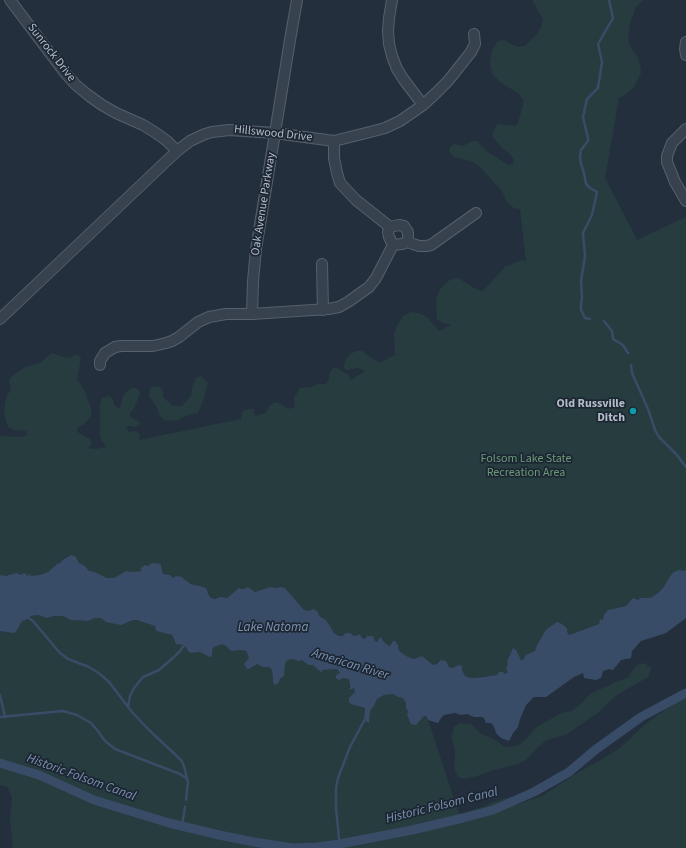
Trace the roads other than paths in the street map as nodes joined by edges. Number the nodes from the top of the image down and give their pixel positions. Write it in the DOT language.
graph roads {
  1 [pos="10,0"];
  2 [pos="297,0"];
  3 [pos="392,0"];
  4 [pos="474,34"];
  5 [pos="686,42"];
  6 [pos="686,55"];
  7 [pos="423,105"];
  8 [pos="686,129"];
  9 [pos="275,133"];
  10 [pos="334,141"];
  11 [pos="177,151"];
  12 [pos="686,201"];
  13 [pos="476,213"];
  14 [pos="390,227"];
  15 [pos="408,242"];
  16 [pos="393,245"];
  17 [pos="322,264"];
  18 [pos="323,310"];
  19 [pos="252,314"];
  20 [pos="0,319"];
  21 [pos="100,365"];
  1 -- 11 [label="street, Sunrock Drive"];
  2 -- 9 [label="street, Oak Avenue Parkway"];
  3 -- 7 [label="street"];
  4 -- 7 [label="street, Hillswood Drive"];
  5 -- 6 [label="street"];
  7 -- 10 [label="street, Hillswood Drive"];
  8 -- 12 [label="street"];
  9 -- 10 [label="street, Hillswood Drive"];
  9 -- 11 [label="street, Hillswood Drive"];
  9 -- 19 [label="street, Oak Avenue Parkway"];
  10 -- 14 [label="street"];
  11 -- 20 [label="street, Hillswood Drive"];
  13 -- 15 [label="street"];
  14 -- 15 [label="street"];
  14 -- 16 [label="street"];
  15 -- 16 [label="street"];
  16 -- 18 [label="street"];
  17 -- 18 [label="street"];
  18 -- 19 [label="street"];
  19 -- 21 [label="street"];
}
